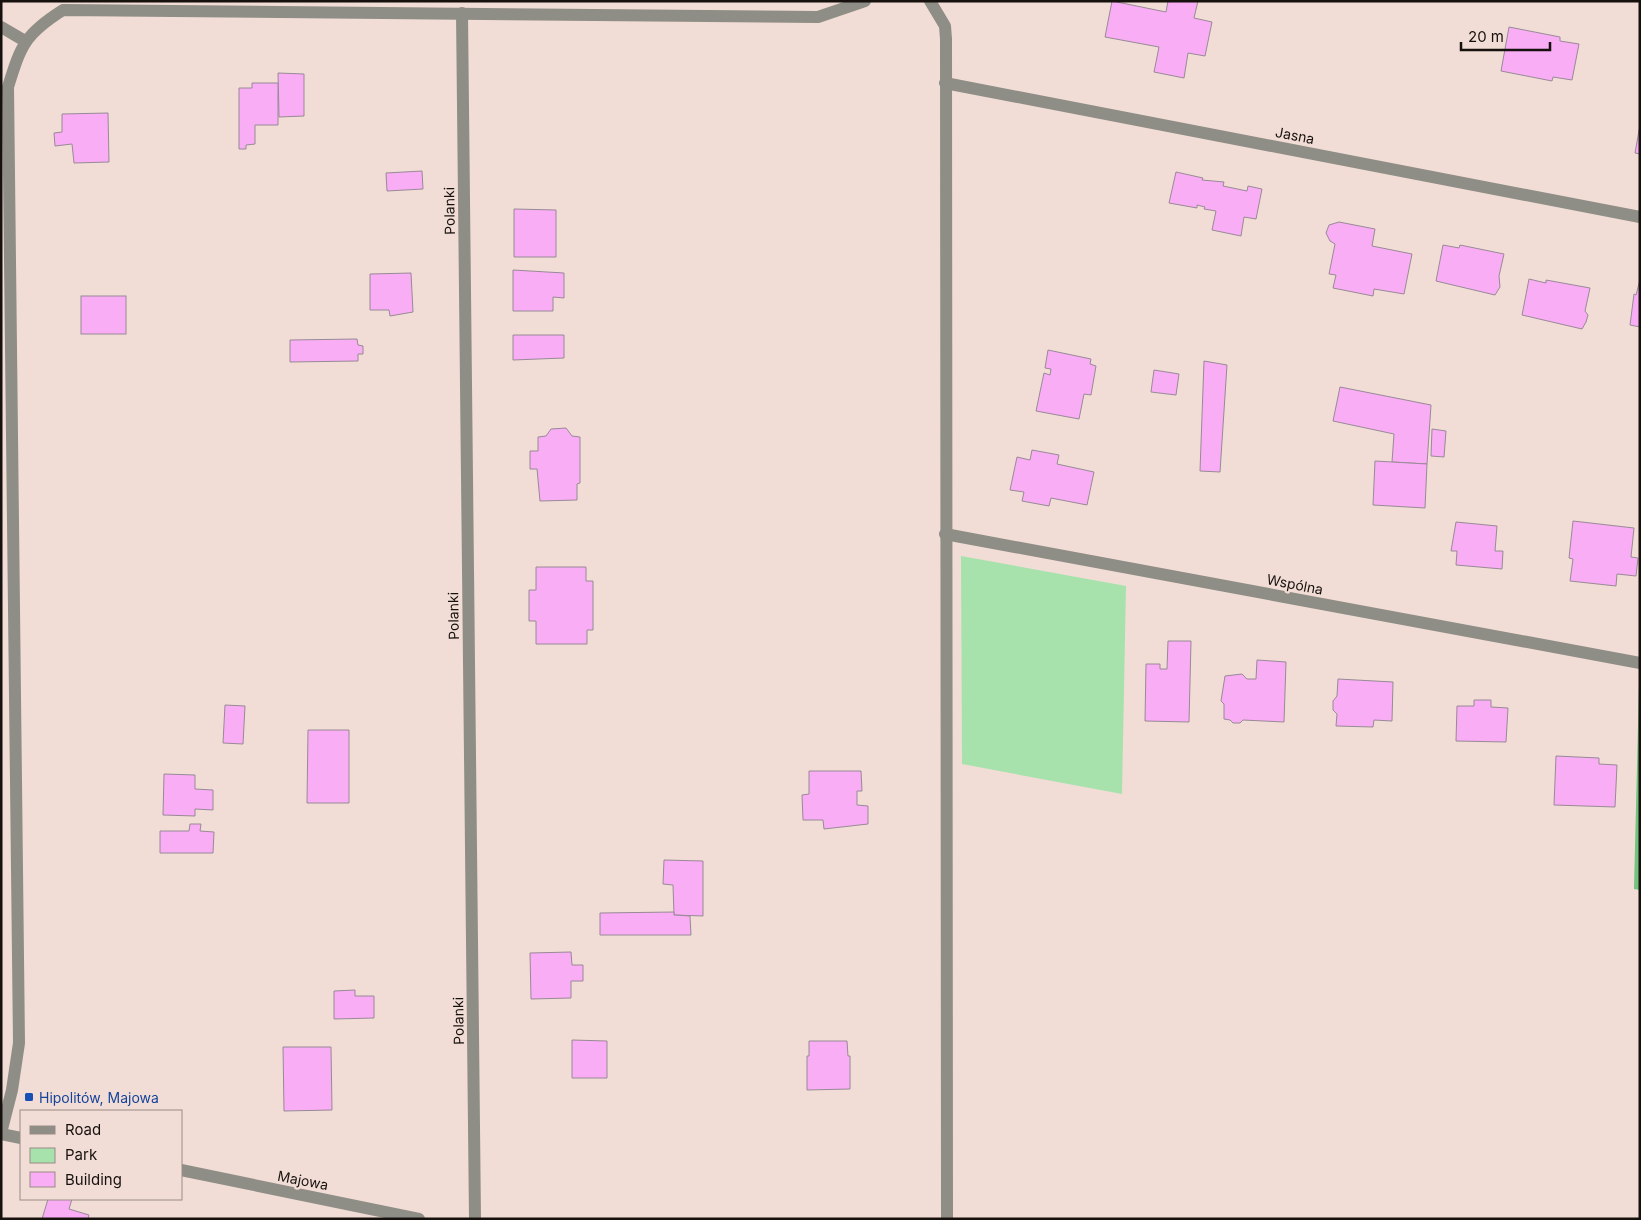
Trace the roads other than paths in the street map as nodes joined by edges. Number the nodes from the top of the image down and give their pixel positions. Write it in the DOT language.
graph roads {
  1 [pos="866,1"];
  2 [pos="930,1"];
  3 [pos="462,12"];
  4 [pos="1,27"];
  5 [pos="25,41"];
  6 [pos="945,83"];
  7 [pos="1640,217"];
  8 [pos="945,534"];
  9 [pos="1640,663"];
  10 [pos="1,1133"];
  11 [pos="20,1138"];
  12 [pos="182,1170"];
  13 [pos="419,1219"];
  14 [pos="475,1219"];
  15 [pos="947,1219"];
  1 -- 3 [label="street"];
  2 -- 6 [label="street"];
  3 -- 5 [label="street"];
  3 -- 14 [label="street, Polanki"];
  4 -- 5 [label="street"];
  5 -- 10 [label="street"];
  6 -- 7 [label="street, Jasna"];
  6 -- 8 [label="street"];
  8 -- 9 [label="street, Wspólna"];
  8 -- 15 [label="street"];
  10 -- 11 [label="street"];
  12 -- 13 [label="street, Majowa"];
}
